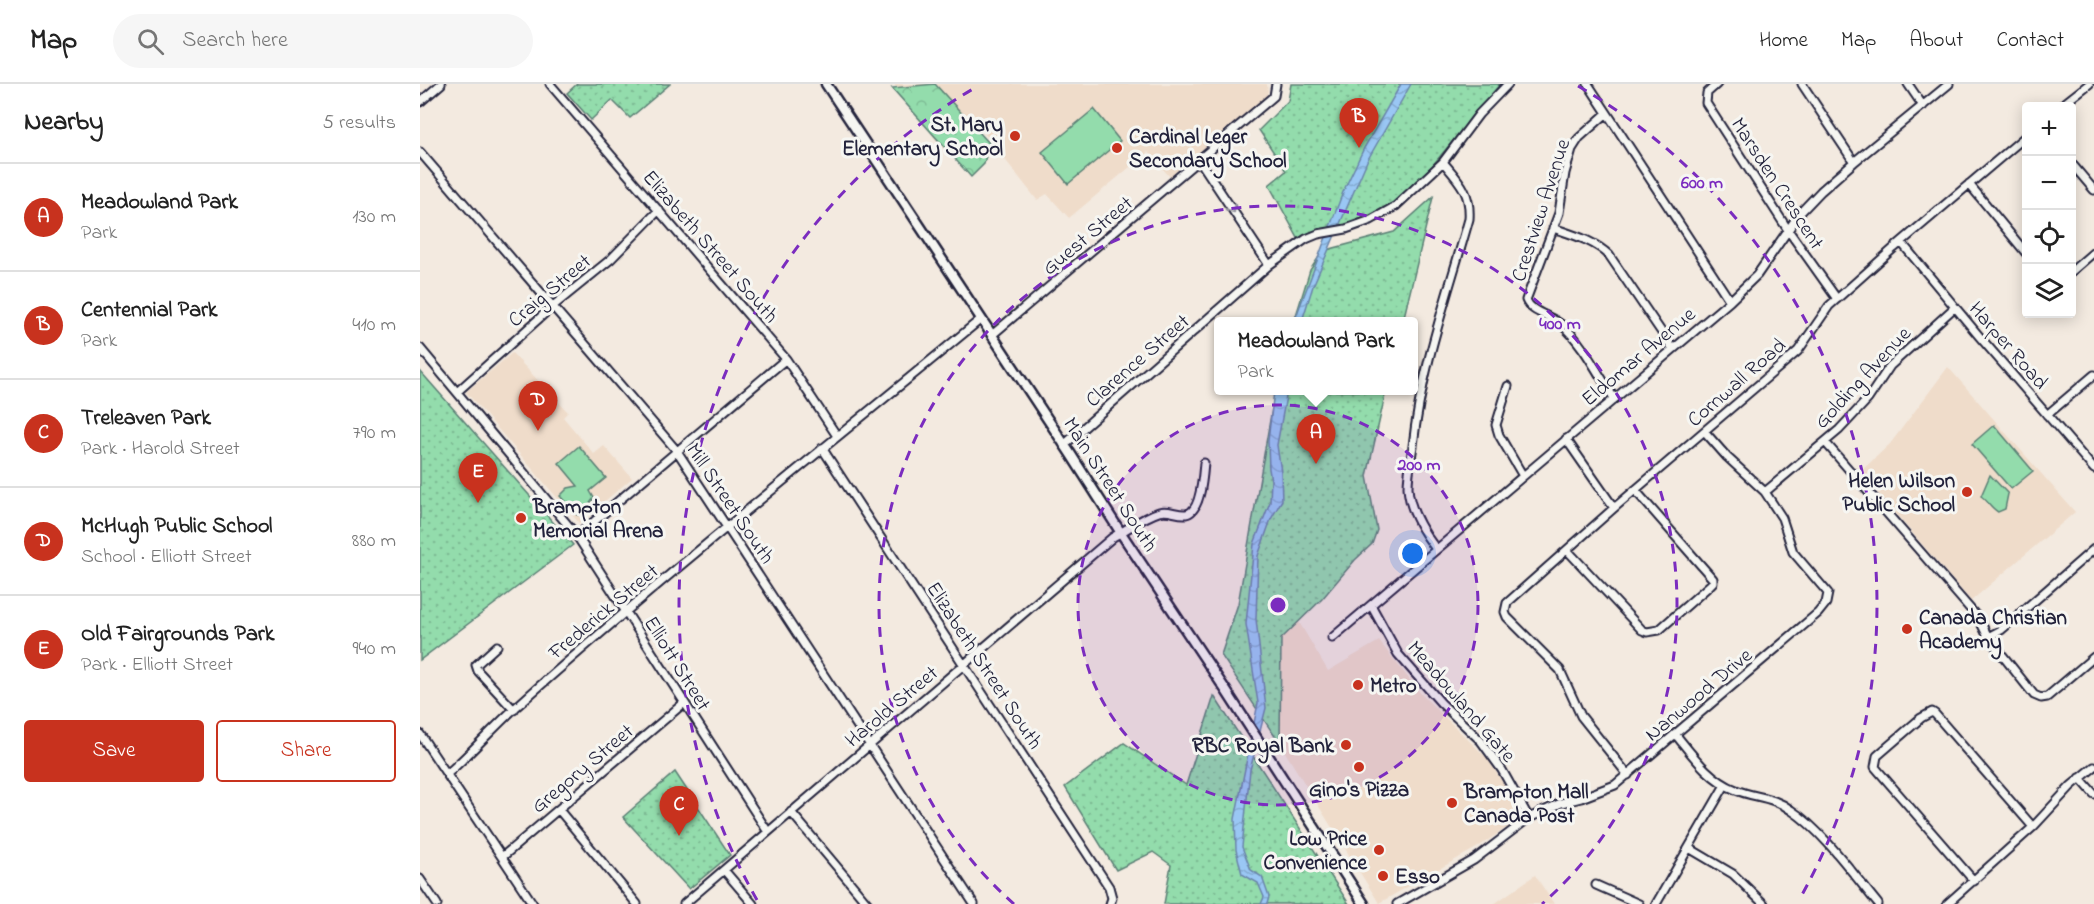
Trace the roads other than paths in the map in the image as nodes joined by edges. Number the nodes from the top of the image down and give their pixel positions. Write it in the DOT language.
graph roads {
  1 [pos="441,84"];
  2 [pos="550,84"];
  3 [pos="827,84"];
  4 [pos="1276,84"];
  5 [pos="1508,84"];
  6 [pos="1588,84"];
  7 [pos="1717,84"];
  8 [pos="1802,84"];
  9 [pos="1908,84"];
  10 [pos="1949,84"];
  11 [pos="2089,84"];
  12 [pos="420,102"];
  13 [pos="2066,102"];
  14 [pos="1923,106"];
  15 [pos="1607,113"];
  16 [pos="2022,139"];
  17 [pos="420,152"];
  18 [pos="1200,160"];
  19 [pos="1443,162"];
  20 [pos="1854,162"];
  21 [pos="2076,169"];
  22 [pos="1969,184"];
  23 [pos="2094,190"];
  24 [pos="659,210"];
  25 [pos="1552,228"];
  26 [pos="1788,230"];
  27 [pos="1901,242"];
  28 [pos="2022,248"];
  29 [pos="2094,252"];
  30 [pos="1269,265"];
  31 [pos="2076,268"];
  32 [pos="1837,299"];
  33 [pos="1730,300"];
  34 [pos="553,306"];
  35 [pos="1955,307"];
  36 [pos="981,318"];
  37 [pos="992,335"];
  38 [pos="420,348"];
  39 [pos="1673,349"];
  40 [pos="786,359"];
  41 [pos="2094,375"];
  42 [pos="1508,386"];
  43 [pos="457,392"];
  44 [pos="1614,398"];
  45 [pos="2047,415"];
  46 [pos="1705,432"];
  47 [pos="837,436"];
  48 [pos="1566,439"];
  49 [pos="1825,442"];
  50 [pos="1064,444"];
  51 [pos="822,448"];
  52 [pos="677,451"];
  53 [pos="1204,463"];
  54 [pos="2094,469"];
  55 [pos="1523,476"];
  56 [pos="1635,490"];
  57 [pos="1765,492"];
  58 [pos="1614,508"];
  59 [pos="728,527"];
  60 [pos="1121,533"];
  61 [pos="577,536"];
  62 [pos="1436,549"];
  63 [pos="2094,549"];
  64 [pos="1567,550"];
  65 [pos="1371,605"];
  66 [pos="627,612"];
  67 [pos="1332,638"];
  68 [pos="1988,638"];
  69 [pos="497,645"];
  70 [pos="2094,657"];
  71 [pos="965,664"];
  72 [pos="684,704"];
  73 [pos="514,710"];
  74 [pos="1676,735"];
  75 [pos="421,737"];
  76 [pos="871,745"];
  77 [pos="2094,767"];
  78 [pos="447,774"];
  79 [pos="1628,775"];
  80 [pos="2080,778"];
  81 [pos="1725,785"];
  82 [pos="2094,794"];
  83 [pos="559,810"];
  84 [pos="792,812"];
  85 [pos="1529,818"];
  86 [pos="2033,827"];
  87 [pos="768,832"];
  88 [pos="1689,848"];
  89 [pos="502,857"];
  90 [pos="724,870"];
  91 [pos="420,879"];
  92 [pos="1974,881"];
  93 [pos="1596,885"];
  94 [pos="437,904"];
  95 [pos="533,904"];
  96 [pos="637,904"];
  97 [pos="684,904"];
  98 [pos="753,904"];
  99 [pos="868,904"];
  100 [pos="974,904"];
  101 [pos="1110,904"];
  102 [pos="1364,904"];
  103 [pos="1397,904"];
  104 [pos="1639,904"];
  105 [pos="1656,904"];
  106 [pos="1764,904"];
  107 [pos="1878,904"];
  108 [pos="1947,904"];
  1 -- 12 [label="street"];
  2 -- 24 [label="street, Elizabeth Street South"];
  3 -- 36 [label="main road, Main Street South"];
  4 -- 18 [label="street, Guest Street"];
  5 -- 19 [label="street, Clarence Street"];
  6 -- 15 [label="street"];
  7 -- 26 [label="street, Marsden Crescent"];
  8 -- 20 [label="street"];
  9 -- 14 [label="street"];
  10 -- 14 [label="street, Eldomar Avenue"];
  11 -- 13 [label="street"];
  14 -- 20 [label="street, Eldomar Avenue"];
  15 -- 25 [label="street, Crestview Avenue"];
  15 -- 33 [label="street"];
  16 -- 22 [label="street, Cornwall Road"];
  17 -- 34 [label="street, Mill Street South"];
  18 -- 30 [label="street, one-way"];
  18 -- 37 [label="street, Guest Street"];
  19 -- 30 [label="street, Clarence Street"];
  19 -- 62 [label="street"];
  20 -- 26 [label="street, Eldomar Avenue"];
  21 -- 23 [label="street"];
  22 -- 27 [label="street, Cornwall Road"];
  22 -- 28 [label="street"];
  24 -- 34 [label="street, Craig Street"];
  24 -- 40 [label="street, Elizabeth Street South"];
  25 -- 39 [label="street"];
  25 -- 44 [label="street, Crestview Avenue"];
  26 -- 32 [label="street, Marsden Crescent"];
  26 -- 33 [label="street, Eldomar Avenue"];
  27 -- 32 [label="street, Cornwall Road"];
  27 -- 35 [label="street, Harper Road"];
  29 -- 31 [label="street"];
  30 -- 50 [label="street, Clarence Street"];
  32 -- 46 [label="street, Cornwall Road"];
  33 -- 39 [label="street, Eldomar Avenue"];
  34 -- 43 [label="street, Craig Street"];
  34 -- 52 [label="street, Mill Street South"];
  35 -- 45 [label="street, Harper Road"];
  35 -- 49 [label="street, Golding Avenue"];
  36 -- 37 [label="main road, Main Street South"];
  36 -- 47 [label="street, Frederick Street"];
  37 -- 50 [label="main road, Main Street South"];
  38 -- 43 [label="street, Elliott Street"];
  39 -- 44 [label="street, Eldomar Avenue"];
  40 -- 47 [label="street, Elizabeth Street South"];
  40 -- 52 [label="street"];
  41 -- 45 [label="street"];
  42 -- 55 [label="street"];
  43 -- 61 [label="street, Elliott Street"];
  44 -- 48 [label="street, Eldomar Avenue"];
  45 -- 54 [label="street, Harper Road"];
  46 -- 56 [label="street, Cornwall Road"];
  46 -- 57 [label="street, Nanwood Drive"];
  47 -- 51 [label="street, Frederick Street"];
  48 -- 55 [label="street, Eldomar Avenue"];
  48 -- 58 [label="street"];
  49 -- 57 [label="street, Golding Avenue"];
  49 -- 68 [label="street"];
  50 -- 60 [label="main road, Main Street South"];
  51 -- 59 [label="street, Frederick Street"];
  51 -- 71 [label="street, Elizabeth Street South"];
  52 -- 59 [label="street, Mill Street South"];
  52 -- 61 [label="street"];
  53 -- 60 [label="street, Harold Street"];
  55 -- 62 [label="street, Eldomar Avenue"];
  56 -- 58 [label="street, Cornwall Road"];
  56 -- 64 [label="street"];
  57 -- 74 [label="street, Nanwood Drive"];
  58 -- 64 [label="street, Cornwall Road"];
  59 -- 66 [label="street, Frederick Street"];
  59 -- 76 [label="street, Mill Street South"];
  60 -- 71 [label="street, Harold Street"];
  60 -- 102 [label="main road, Main Street South"];
  61 -- 66 [label="street, Elliott Street"];
  62 -- 65 [label="street, Eldomar Avenue"];
  63 -- 68 [label="street"];
  64 -- 79 [label="street, Cornwall Road"];
  65 -- 67 [label="street, Eldomar Avenue"];
  65 -- 85 [label="street, Meadowland Gate"];
  66 -- 72 [label="street, Elliott Street"];
  66 -- 73 [label="street, Frederick Street"];
  68 -- 70 [label="street"];
  69 -- 73 [label="street"];
  71 -- 76 [label="street, Harold Street"];
  71 -- 101 [label="street, Elizabeth Street South"];
  72 -- 83 [label="street, Gregory Street"];
  72 -- 87 [label="street, Elliott Street"];
  73 -- 78 [label="street, Frederick Street"];
  74 -- 79 [label="street, Nanwood Drive"];
  74 -- 81 [label="street"];
  75 -- 78 [label="street"];
  76 -- 84 [label="street, Harold Street"];
  76 -- 100 [label="street, Mill Street South"];
  77 -- 80 [label="street"];
  78 -- 89 [label="street"];
  79 -- 85 [label="street, Nanwood Drive"];
  80 -- 82 [label="street"];
  80 -- 86 [label="street"];
  81 -- 88 [label="street"];
  81 -- 107 [label="street"];
  83 -- 89 [label="street, Gregory Street"];
  83 -- 96 [label="street"];
  84 -- 87 [label="street, Harold Street"];
  84 -- 99 [label="street"];
  85 -- 103 [label="street, Nanwood Drive"];
  86 -- 92 [label="street"];
  86 -- 92 [label="street"];
  87 -- 90 [label="street, Harold Street"];
  88 -- 105 [label="street"];
  88 -- 106 [label="street"];
  89 -- 95 [label="street"];
  90 -- 97 [label="street, Harold Street"];
  90 -- 98 [label="street"];
  91 -- 94 [label="street"];
  92 -- 108 [label="street"];
  93 -- 104 [label="street"];
}
